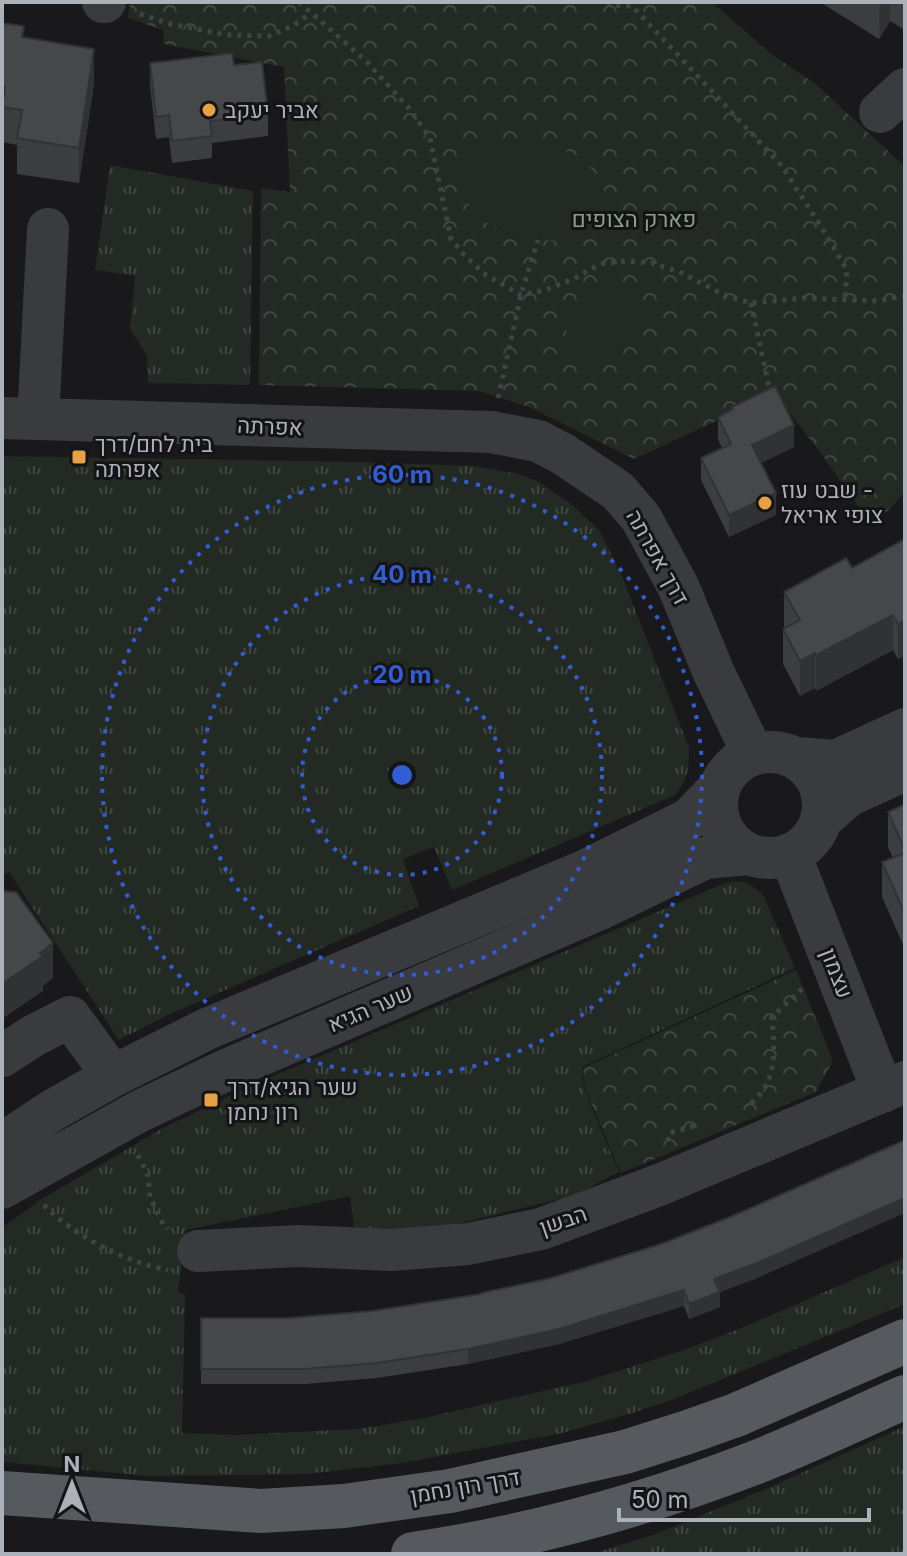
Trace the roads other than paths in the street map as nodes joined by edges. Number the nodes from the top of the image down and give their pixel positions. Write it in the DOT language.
graph roads {
  1 [pos="48,229"];
  2 [pos="20,418"];
  3 [pos="494,419"];
  4 [pos="905,729"];
  5 [pos="753,754"];
  6 [pos="796,758"];
  7 [pos="905,770"];
  8 [pos="718,789"];
  9 [pos="822,819"];
  10 [pos="748,854"];
  11 [pos="790,854"];
  12 [pos="2,1056"];
  13 [pos="113,1076"];
  14 [pos="894,1087"];
  15 [pos="2,1144"];
  16 [pos="21,1194"];
  17 [pos="186,1261"];
  18 [pos="905,1341"];
  19 [pos="905,1397"];
  20 [pos="2,1493"];
  21 [pos="413,1554"];
  1 -- 2 [label="street"];
  2 -- 3 [label="street, אפרתה"];
  3 -- 5 [label="street, דרך אפרתה"];
  4 -- 6 [label="street"];
  5 -- 6 [label="street"];
  5 -- 8 [label="street"];
  6 -- 9 [label="street"];
  7 -- 9 [label="street"];
  8 -- 10 [label="street"];
  8 -- 13 [label="street, שער הגיא"];
  9 -- 11 [label="street"];
  10 -- 11 [label="street"];
  10 -- 16 [label="street, שער הגיא"];
  11 -- 14 [label="street, עצמון"];
  12 -- 13 [label="street"];
  13 -- 15 [label="street, שער הגיא"];
  14 -- 17 [label="street, הבשן"];
  18 -- 20 [label="main road, דרך רון נחמן"];
  19 -- 21 [label="main road"];
}
